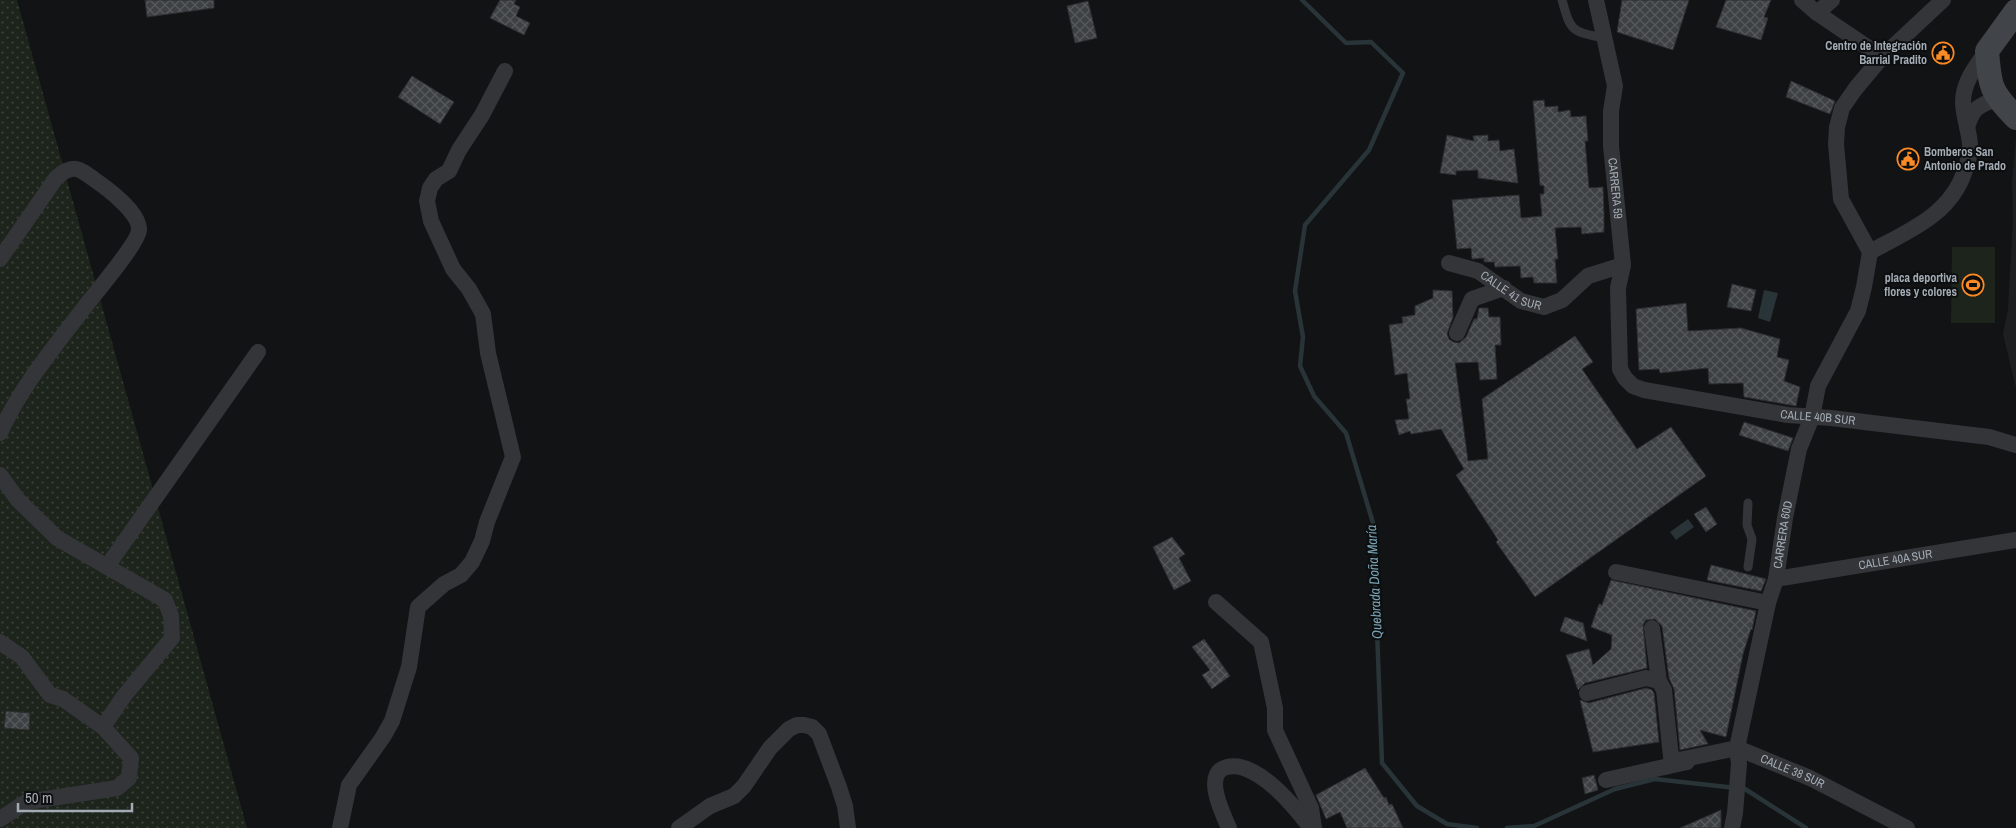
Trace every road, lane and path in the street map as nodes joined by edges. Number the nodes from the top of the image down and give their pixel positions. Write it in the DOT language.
graph roads {
  1 [pos="1562,0"];
  2 [pos="1596,0"];
  3 [pos="1802,0"];
  4 [pos="1832,0"];
  5 [pos="1943,0"];
  6 [pos="2016,11"];
  7 [pos="1817,13"];
  8 [pos="1604,38"];
  9 [pos="1987,51"];
  10 [pos="1882,57"];
  11 [pos="505,71"];
  12 [pos="1997,98"];
  13 [pos="2016,118"];
  14 [pos="1967,127"];
  15 [pos="1870,252"];
  16 [pos="0,258"];
  17 [pos="1449,263"];
  18 [pos="1623,265"];
  19 [pos="1504,288"];
  20 [pos="1457,333"];
  21 [pos="258,352"];
  22 [pos="1625,378"];
  23 [pos="1812,417"];
  24 [pos="0,433"];
  25 [pos="2016,445"];
  26 [pos="0,476"];
  27 [pos="1748,503"];
  28 [pos="2016,540"];
  29 [pos="108,565"];
  30 [pos="1748,567"];
  31 [pos="1616,572"];
  32 [pos="1776,579"];
  33 [pos="1216,602"];
  34 [pos="1768,603"];
  35 [pos="1652,628"];
  36 [pos="0,642"];
  37 [pos="1660,681"];
  38 [pos="1587,692"];
  39 [pos="103,727"];
  40 [pos="1738,754"];
  41 [pos="1606,780"];
  42 [pos="0,819"];
  43 [pos="1734,820"];
  44 [pos="340,828"];
  45 [pos="679,828"];
  46 [pos="848,828"];
  47 [pos="1229,828"];
  48 [pos="1312,828"];
  49 [pos="1907,828"];
  1 -- 8 [label="lane"];
  2 -- 8 [label="street, CARRERA 59"];
  3 -- 7 [label="street"];
  4 -- 7 [label="street"];
  5 -- 10 [label="street"];
  6 -- 9 [label="main road"];
  7 -- 10 [label="street"];
  8 -- 18 [label="street, CARRERA 59"];
  9 -- 12 [label="main road"];
  9 -- 14 [label="street"];
  10 -- 15 [label="street"];
  11 -- 44 [label="street"];
  12 -- 13 [label="main road"];
  12 -- 14 [label="street"];
  14 -- 15 [label="street"];
  15 -- 23 [label="street, CARRERA 60D"];
  16 -- 24 [label="street"];
  17 -- 19 [label="street, CALLE 41 SUR"];
  18 -- 19 [label="street, CALLE 41 SUR"];
  18 -- 22 [label="street, CARRERA 59"];
  19 -- 20 [label="street"];
  21 -- 29 [label="street"];
  22 -- 23 [label="street, CALLE 40B SUR"];
  23 -- 25 [label="street, CALLE 40B SUR"];
  23 -- 32 [label="street, CARRERA 60D"];
  26 -- 29 [label="street"];
  27 -- 30 [label="lane"];
  28 -- 32 [label="street, CALLE 40A SUR"];
  29 -- 39 [label="street"];
  31 -- 34 [label="street"];
  32 -- 34 [label="street, CARRERA 60D"];
  33 -- 48 [label="street"];
  34 -- 40 [label="street, CARRERA 60D"];
  35 -- 37 [label="street"];
  36 -- 39 [label="street"];
  37 -- 38 [label="street"];
  37 -- 40 [label="street"];
  39 -- 42 [label="street"];
  40 -- 41 [label="street"];
  40 -- 43 [label="street, CARRERA 60D"];
  40 -- 49 [label="street, CALLE 38 SUR"];
  45 -- 46 [label="street"];
  47 -- 48 [label="street"];
}
